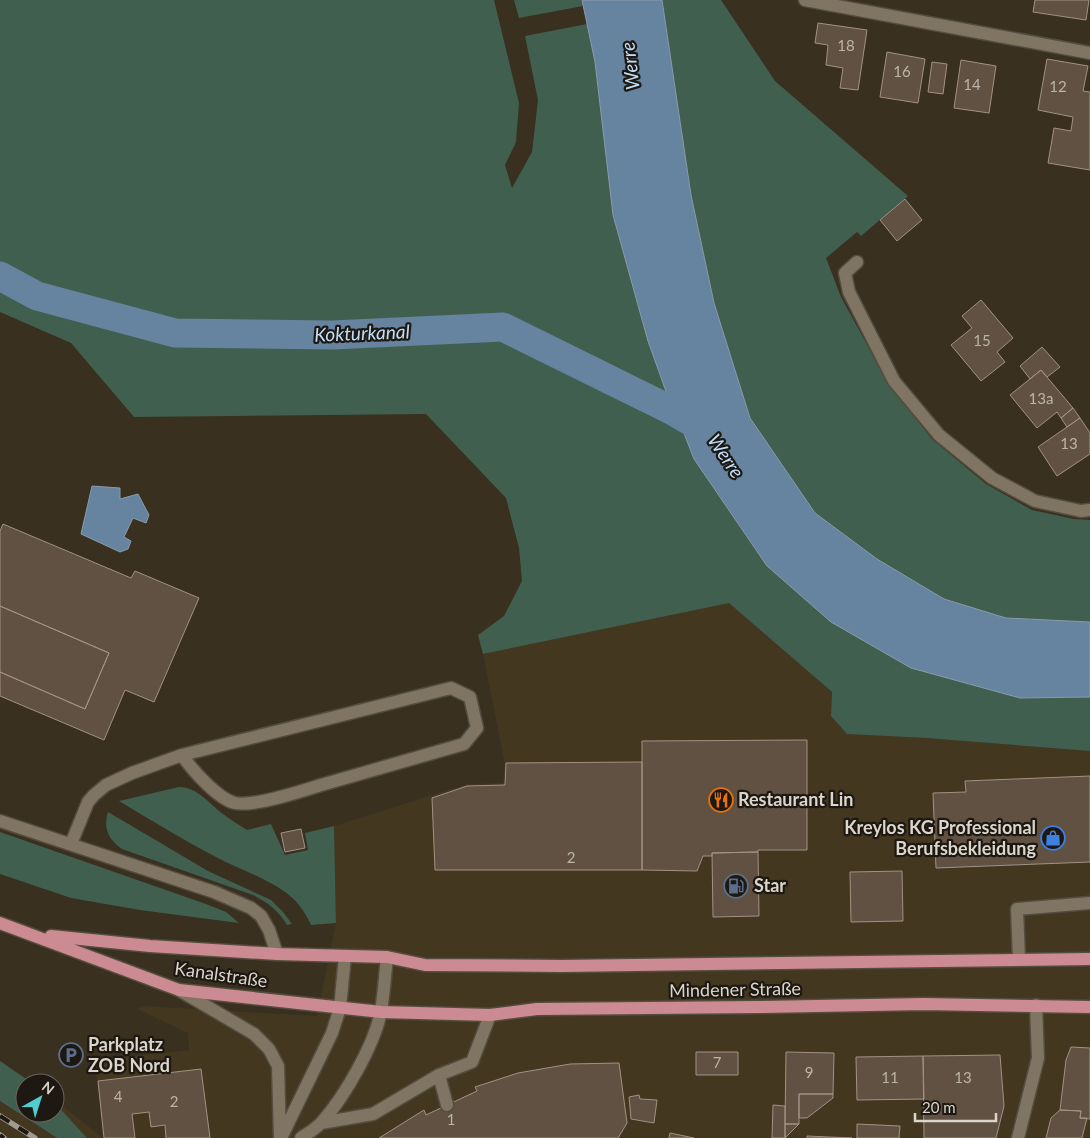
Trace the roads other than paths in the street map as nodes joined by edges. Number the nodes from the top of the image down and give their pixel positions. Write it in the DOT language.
graph roads {
  1 [pos="804,0"];
  2 [pos="1090,53"];
  3 [pos="857,262"];
  4 [pos="1090,510"];
  5 [pos="182,755"];
  6 [pos="0,820"];
  7 [pos="71,844"];
  8 [pos="1090,903"];
  9 [pos="0,923"];
  10 [pos="33,935"];
  11 [pos="277,954"];
  12 [pos="345,956"];
  13 [pos="386,957"];
  14 [pos="1019,959"];
  15 [pos="1090,959"];
  16 [pos="179,990"];
  17 [pos="1036,1005"];
  18 [pos="1090,1007"];
  19 [pos="340,1008"];
  20 [pos="381,1012"];
  21 [pos="490,1015"];
  22 [pos="439,1075"];
  23 [pos="447,1106"];
  24 [pos="321,1123"];
  25 [pos="280,1138"];
  26 [pos="301,1138"];
  27 [pos="1018,1138"];
  1 -- 2 [label="street"];
  3 -- 4 [label="street"];
  5 -- 5 [label="street"];
  5 -- 7 [label="street"];
  6 -- 7 [label="street"];
  7 -- 11 [label="street"];
  8 -- 14 [label="street"];
  9 -- 10 [label="main road, Kanalstraße"];
  10 -- 11 [label="main road, Kanalstraße"];
  10 -- 16 [label="main road, Kanalstraße"];
  11 -- 12 [label="main road, Kanalstraße"];
  12 -- 13 [label="main road, Kanalstraße"];
  12 -- 19 [label="street"];
  13 -- 14 [label="main road, Mindener Straße"];
  13 -- 20 [label="street"];
  14 -- 15 [label="main road, Mindener Straße"];
  16 -- 19 [label="main road, Kanalstraße"];
  16 -- 25 [label="street"];
  17 -- 18 [label="main road, Mindener Straße"];
  17 -- 21 [label="main road, Mindener Straße"];
  17 -- 27 [label="street"];
  19 -- 20 [label="main road, Kanalstraße"];
  19 -- 25 [label="street"];
  20 -- 21 [label="main road, Mindener Straße"];
  20 -- 24 [label="street"];
  21 -- 22 [label="street"];
  22 -- 23 [label="street"];
  22 -- 24 [label="street"];
  24 -- 26 [label="street"];
}
